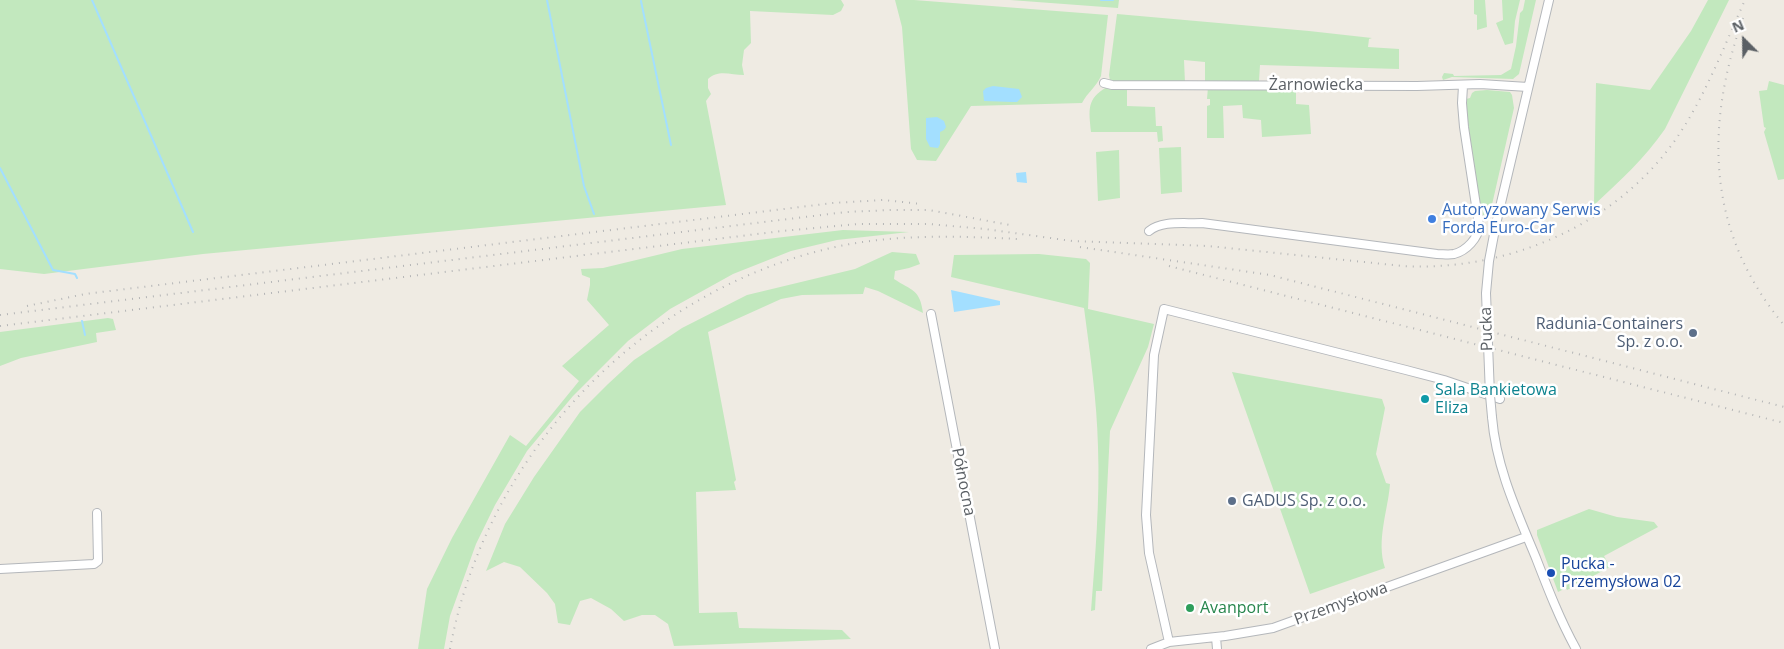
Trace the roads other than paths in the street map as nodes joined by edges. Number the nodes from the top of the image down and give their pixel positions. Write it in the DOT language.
graph roads {
  1 [pos="1549,0"];
  2 [pos="1104,83"];
  3 [pos="1463,86"];
  4 [pos="1528,86"];
  5 [pos="1149,231"];
  6 [pos="931,314"];
  7 [pos="1500,399"];
  8 [pos="97,513"];
  9 [pos="1526,538"];
  10 [pos="0,569"];
  11 [pos="1216,637"];
  12 [pos="1169,642"];
  13 [pos="995,649"];
  14 [pos="1151,649"];
  15 [pos="1217,649"];
  16 [pos="1576,649"];
  1 -- 4 [label="street, Pucka"];
  2 -- 3 [label="street, Żarnowiecka"];
  3 -- 4 [label="street, Żarnowiecka"];
  3 -- 5 [label="street"];
  4 -- 9 [label="street, Pucka, bridge"];
  6 -- 13 [label="street, Północna"];
  7 -- 12 [label="street"];
  8 -- 10 [label="street"];
  9 -- 11 [label="street, Przemysłowa"];
  9 -- 16 [label="street, Pucka"];
  11 -- 12 [label="street, Przemysłowa"];
  11 -- 15 [label="street"];
  12 -- 14 [label="street, Przemysłowa"];
}
